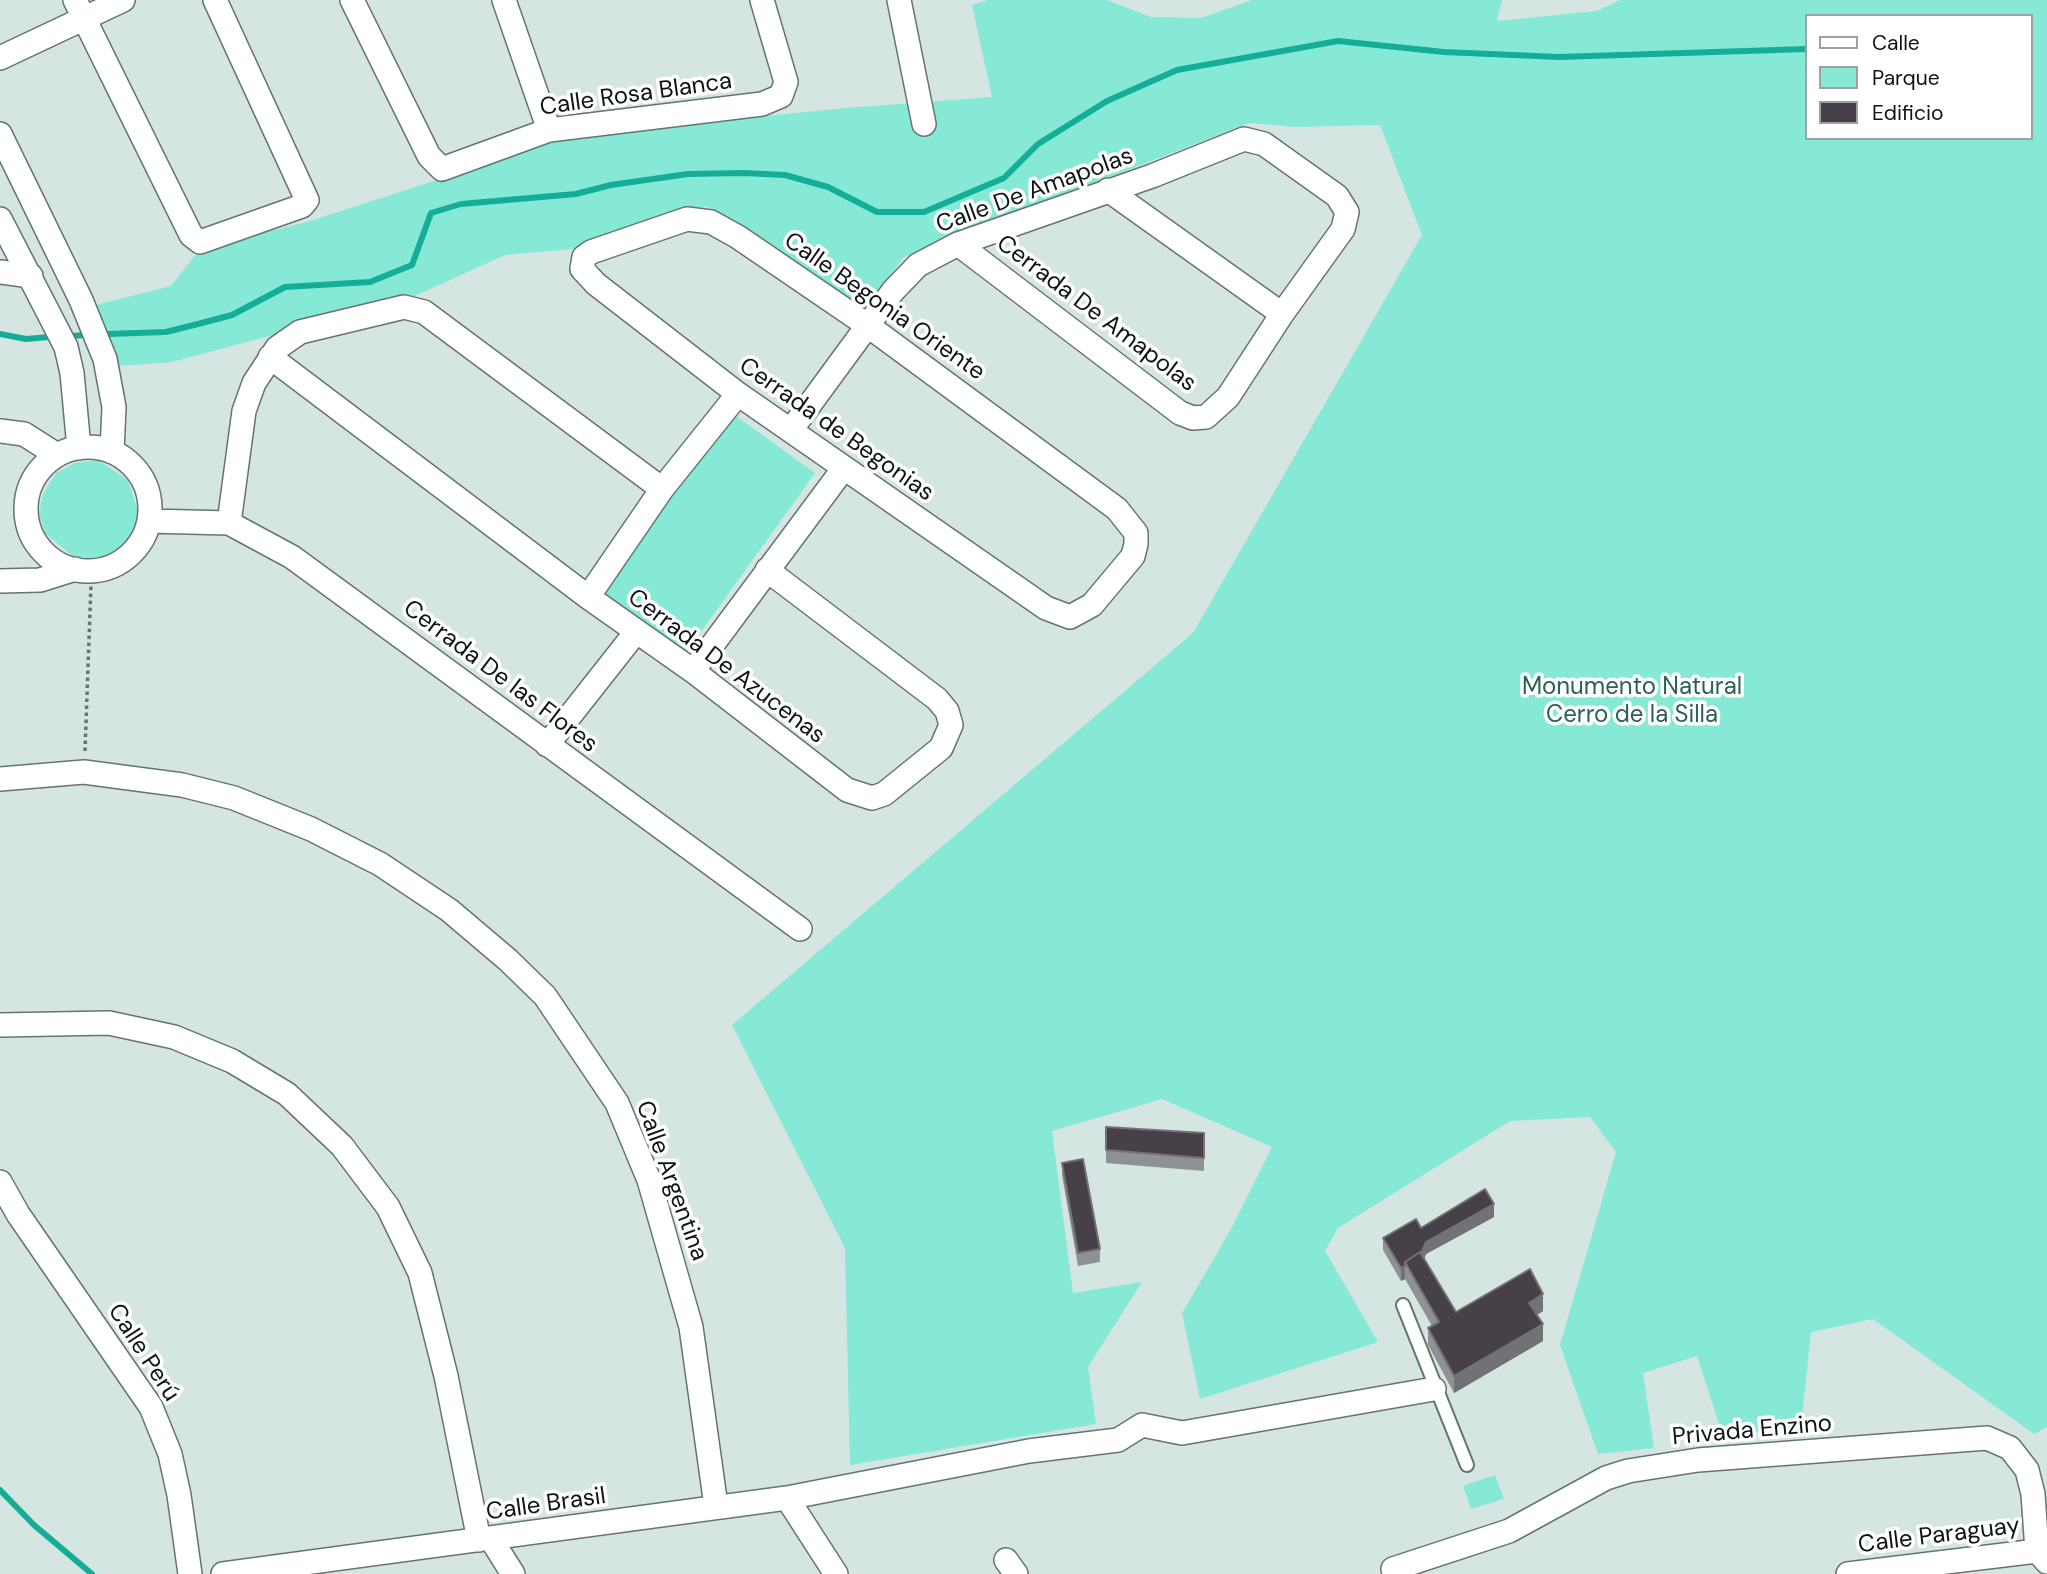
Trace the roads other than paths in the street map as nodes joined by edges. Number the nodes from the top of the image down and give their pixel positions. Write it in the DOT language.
graph roads {
  1 [pos="123,0"];
  2 [pos="215,0"];
  3 [pos="352,0"];
  4 [pos="505,0"];
  5 [pos="762,0"];
  6 [pos="899,0"];
  7 [pos="80,9"];
  8 [pos="0,58"];
  9 [pos="924,124"];
  10 [pos="549,130"];
  11 [pos="0,134"];
  12 [pos="1108,190"];
  13 [pos="1347,212"];
  14 [pos="0,219"];
  15 [pos="958,244"];
  16 [pos="582,269"];
  17 [pos="0,272"];
  18 [pos="31,275"];
  19 [pos="1282,314"];
  20 [pos="867,325"];
  21 [pos="270,357"];
  22 [pos="738,394"];
  23 [pos="791,430"];
  24 [pos="0,431"];
  25 [pos="79,447"];
  26 [pos="112,452"];
  27 [pos="57,455"];
  28 [pos="844,468"];
  29 [pos="662,489"];
  30 [pos="149,521"];
  31 [pos="229,523"];
  32 [pos="83,570"];
  33 [pos="767,570"];
  34 [pos="0,581"];
  35 [pos="588,597"];
  36 [pos="1070,617"];
  37 [pos="636,632"];
  38 [pos="693,671"];
  39 [pos="547,745"];
  40 [pos="0,779"];
  41 [pos="800,929"];
  42 [pos="0,1025"];
  43 [pos="0,1182"];
  44 [pos="1403,1305"];
  45 [pos="1434,1389"];
  46 [pos="1466,1465"];
  47 [pos="787,1498"];
  48 [pos="716,1506"];
  49 [pos="485,1540"];
  50 [pos="2042,1556"];
  51 [pos="1393,1569"];
  52 [pos="190,1574"];
  53 [pos="223,1574"];
  54 [pos="513,1574"];
  55 [pos="836,1574"];
  56 [pos="1847,1574"];
  1 -- 7 [label="street"];
  2 -- 7 [label="street"];
  3 -- 10 [label="street, Calle Rosa Blanca"];
  4 -- 10 [label="street"];
  5 -- 10 [label="street, Calle Rosa Blanca"];
  6 -- 9 [label="street"];
  7 -- 8 [label="street"];
  11 -- 26 [label="street"];
  12 -- 13 [label="street, Calle De Amapolas"];
  12 -- 15 [label="street, Calle De Amapolas"];
  12 -- 19 [label="street"];
  13 -- 19 [label="street, Cerrada De Amapolas"];
  14 -- 18 [label="street"];
  15 -- 19 [label="street, Cerrada De Amapolas"];
  15 -- 20 [label="street, Calle De Amapolas"];
  16 -- 20 [label="street, Calle Begonia Oriente"];
  16 -- 22 [label="street, Cerrada de Begonias"];
  17 -- 18 [label="street"];
  18 -- 25 [label="street"];
  20 -- 23 [label="street, Calle De Amapolas"];
  20 -- 36 [label="street, Calle Begonia Oriente"];
  21 -- 29 [label="street"];
  21 -- 31 [label="street"];
  21 -- 35 [label="street, Cerrada De Azucenas"];
  22 -- 23 [label="street, Cerrada de Begonias"];
  22 -- 29 [label="street"];
  23 -- 28 [label="street, Cerrada de Begonias"];
  24 -- 27 [label="street"];
  25 -- 26 [label="street"];
  25 -- 27 [label="street"];
  26 -- 30 [label="street"];
  27 -- 32 [label="street"];
  28 -- 33 [label="street"];
  28 -- 36 [label="street, Cerrada de Begonias"];
  29 -- 35 [label="street"];
  30 -- 31 [label="street, Cerrada De las Flores"];
  30 -- 32 [label="street"];
  31 -- 39 [label="street, Cerrada De las Flores"];
  32 -- 34 [label="street"];
  33 -- 38 [label="street"];
  33 -- 38 [label="street, Cerrada De Azucenas"];
  35 -- 37 [label="street, Cerrada De Azucenas"];
  37 -- 38 [label="street, Cerrada De Azucenas"];
  37 -- 39 [label="street"];
  39 -- 41 [label="street, Cerrada De las Flores"];
  40 -- 48 [label="street, Calle Argentina"];
  42 -- 49 [label="street"];
  43 -- 52 [label="street, Calle Perú"];
  44 -- 45 [label="lane"];
  45 -- 46 [label="lane"];
  45 -- 47 [label="street, Calle Brasil"];
  47 -- 48 [label="street, Calle Brasil"];
  47 -- 55 [label="street"];
  48 -- 49 [label="street, Calle Brasil"];
  49 -- 53 [label="street, Calle Brasil"];
  49 -- 54 [label="street"];
  50 -- 51 [label="street, Privada Enzino"];
  50 -- 56 [label="street, Calle Paraguay"];
}
